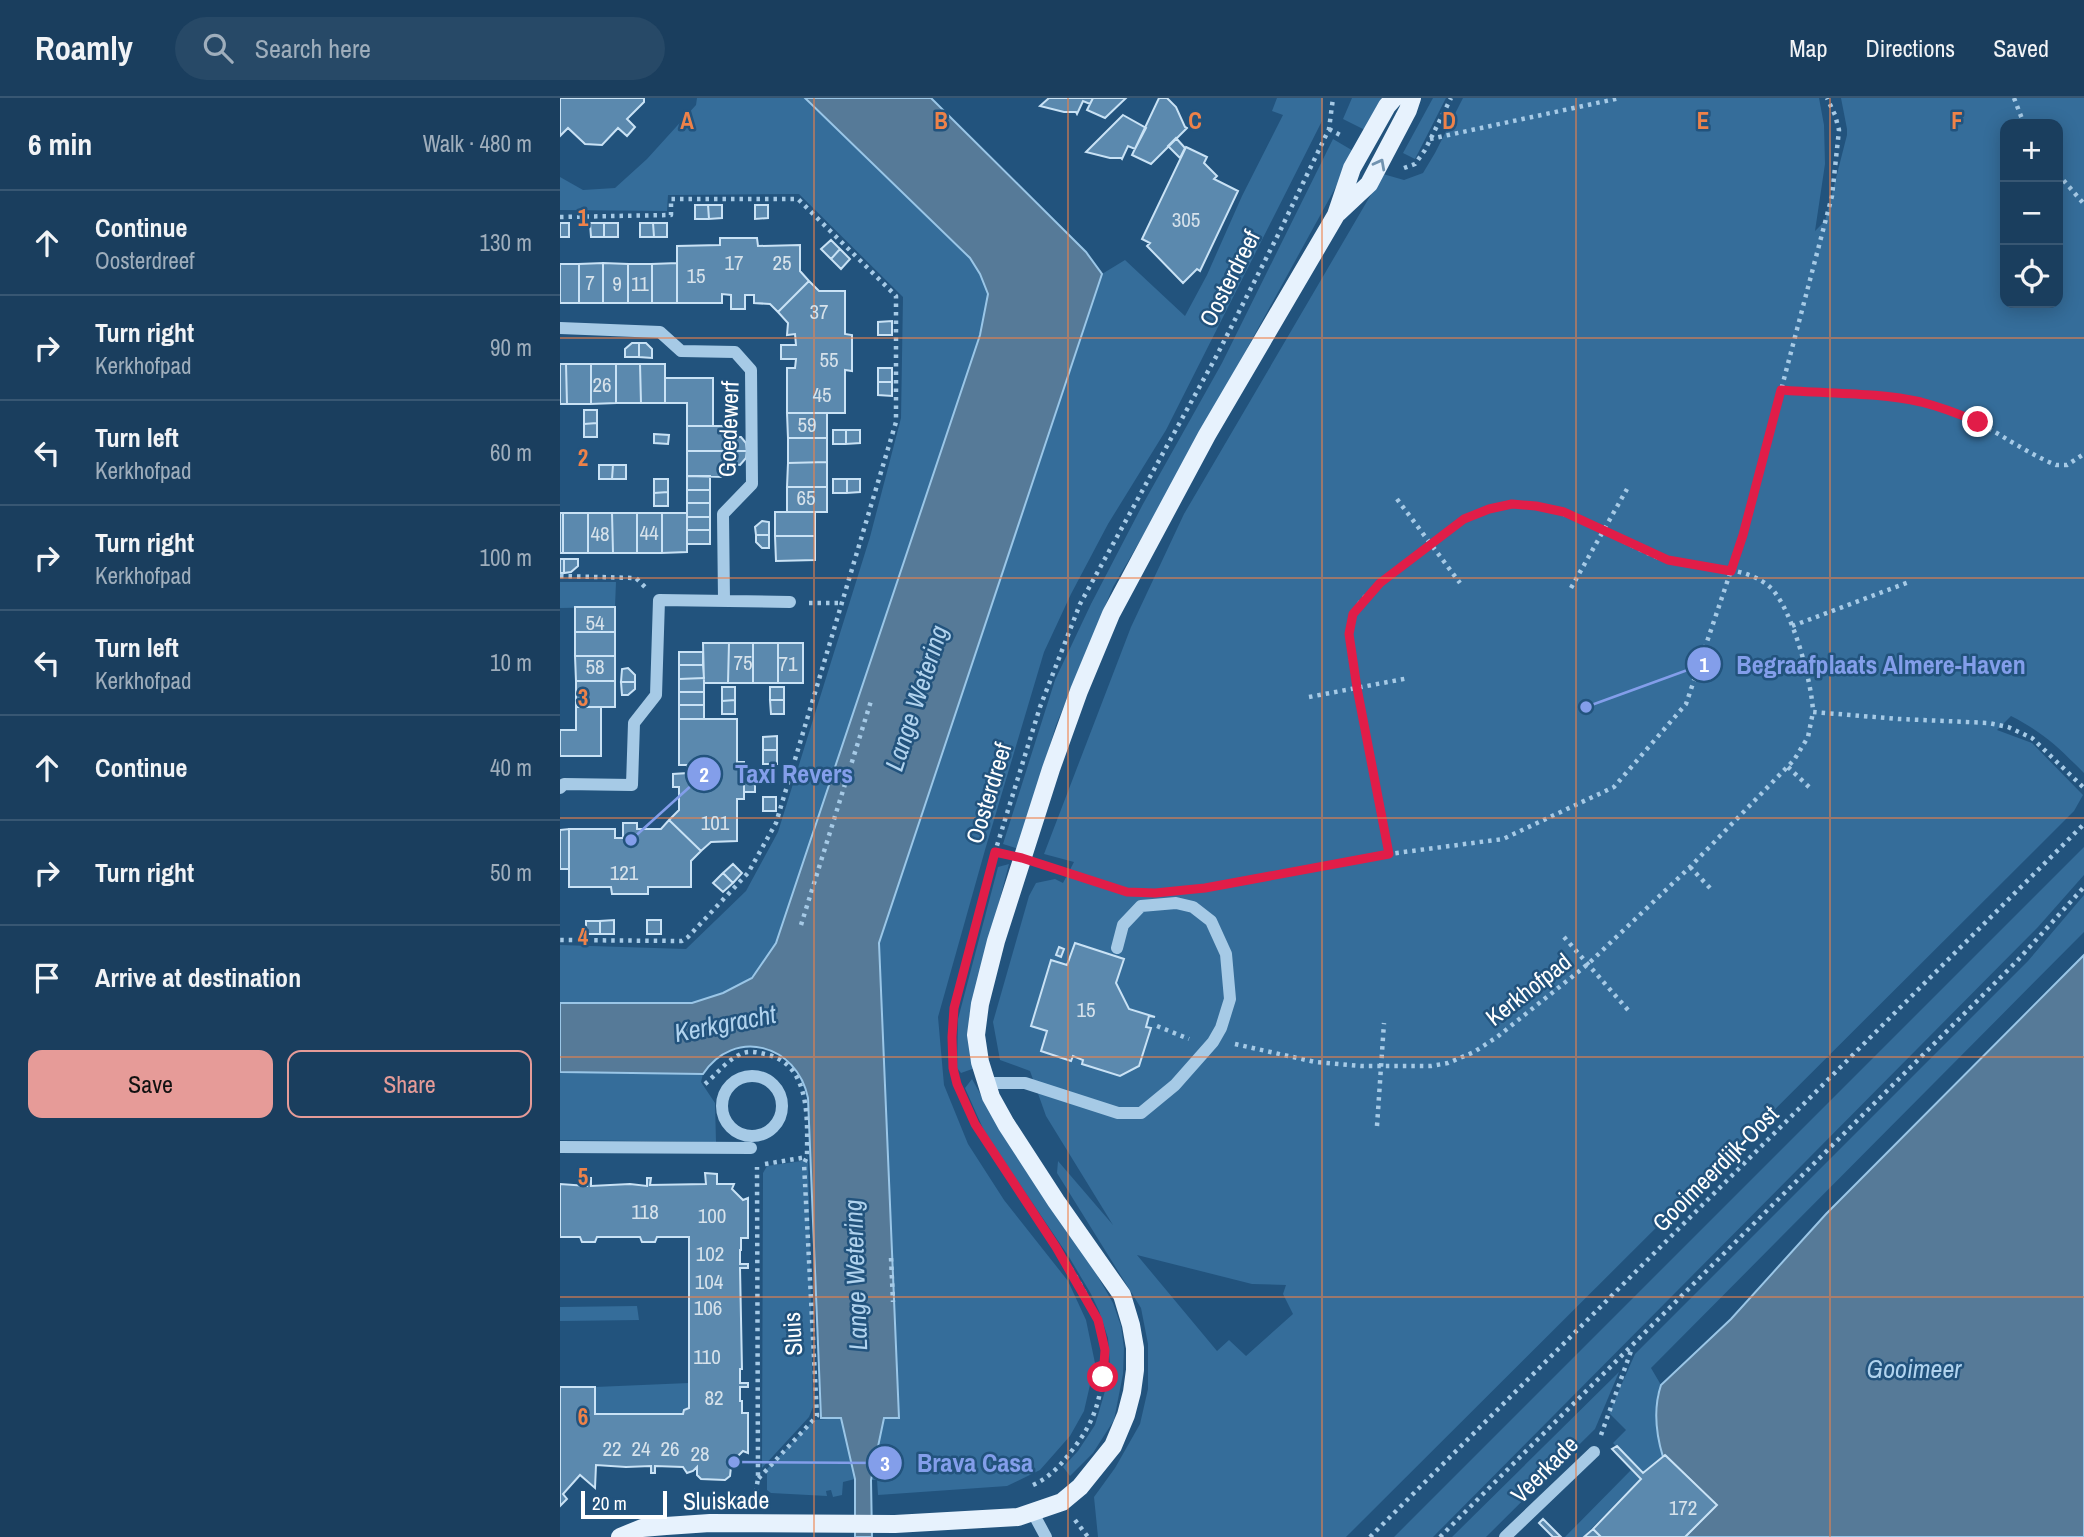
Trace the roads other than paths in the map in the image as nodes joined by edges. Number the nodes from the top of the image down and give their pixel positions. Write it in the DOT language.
graph roads {
  1 [pos="1394,98"];
  2 [pos="1412,98"];
  3 [pos="1336,215"];
  4 [pos="560,328"];
  5 [pos="724,600"];
  6 [pos="790,602"];
  7 [pos="560,788"];
  8 [pos="1117,948"];
  9 [pos="987,1083"];
  10 [pos="748,1142"];
  11 [pos="560,1147"];
  12 [pos="1594,1452"];
  13 [pos="1032,1513"];
  14 [pos="748,1530"];
  15 [pos="620,1537"];
  16 [pos="1046,1537"];
  17 [pos="1505,1537"];
  1 -- 3 [label="main road"];
  3 -- 2 [label="main road, one-way"];
  3 -- 9 [label="main road"];
  4 -- 5 [label="street, Goedewerf"];
  5 -- 6 [label="street"];
  5 -- 7 [label="street"];
  8 -- 9 [label="street"];
  9 -- 13 [label="main road"];
  10 -- 10 [label="street"];
  10 -- 11 [label="street"];
  12 -- 17 [label="street, Veerkade"];
  13 -- 14 [label="main road, Sluiskade"];
  13 -- 16 [label="street"];
  14 -- 15 [label="main road, Sluiskade"];
}
